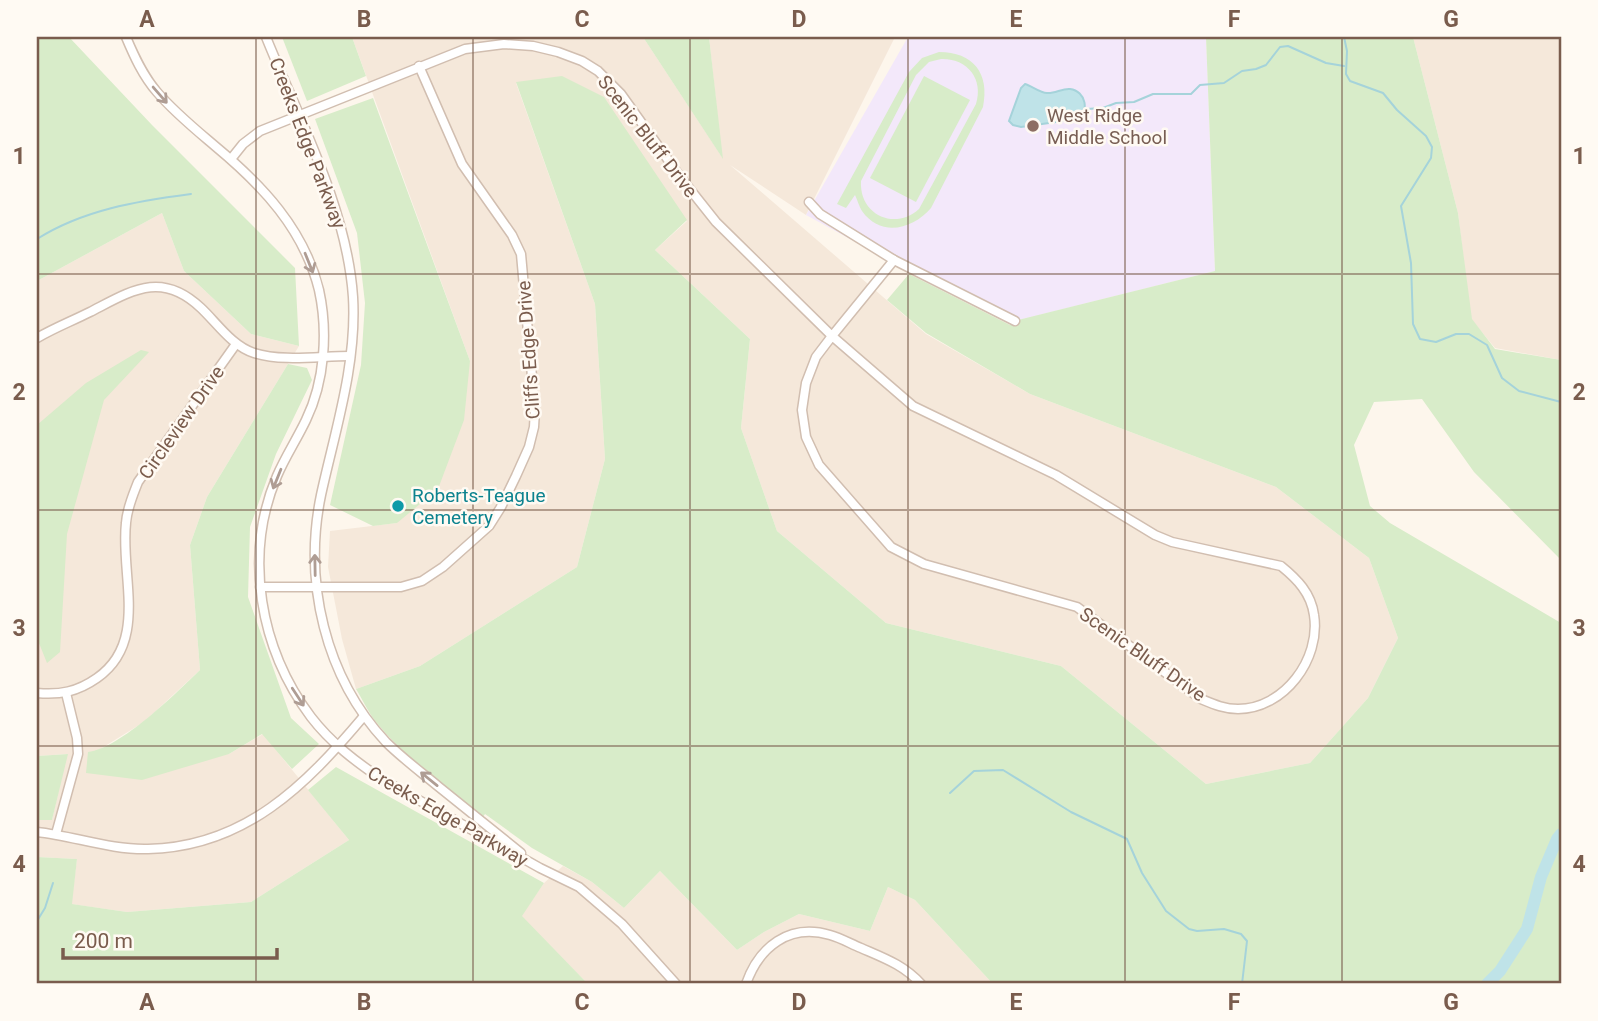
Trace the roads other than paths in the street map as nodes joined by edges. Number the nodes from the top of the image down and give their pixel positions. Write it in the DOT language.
graph roads {
  1 [pos="126,37"];
  2 [pos="266,37"];
  3 [pos="419,66"];
  4 [pos="298,115"];
  5 [pos="231,159"];
  6 [pos="809,202"];
  7 [pos="894,260"];
  8 [pos="1015,321"];
  9 [pos="832,336"];
  10 [pos="37,338"];
  11 [pos="236,344"];
  12 [pos="322,356"];
  13 [pos="350,356"];
  14 [pos="260,587"];
  15 [pos="316,588"];
  16 [pos="37,693"];
  17 [pos="66,693"];
  18 [pos="364,716"];
  19 [pos="338,747"];
  20 [pos="37,832"];
  21 [pos="56,834"];
  22 [pos="540,868"];
  23 [pos="676,984"];
  24 [pos="746,984"];
  25 [pos="921,984"];
  1 -- 5 [label="street, Creeks Edge Parkway, one-way"];
  2 -- 4 [label="street, Creeks Edge Parkway"];
  3 -- 4 [label="street, Scenic Bluff Drive"];
  3 -- 9 [label="street, Scenic Bluff Drive"];
  3 -- 15 [label="street, Cliffs Edge Drive"];
  4 -- 5 [label="street, Scenic Bluff Drive"];
  4 -- 13 [label="street, Creeks Edge Parkway"];
  5 -- 12 [label="street, Creeks Edge Parkway, one-way"];
  6 -- 7 [label="street"];
  7 -- 8 [label="street"];
  7 -- 9 [label="street, Scenic Bluff Drive"];
  9 -- 9 [label="street, Scenic Bluff Drive"];
  10 -- 11 [label="street"];
  11 -- 12 [label="street"];
  11 -- 17 [label="street, Circleview Drive"];
  12 -- 13 [label="street"];
  12 -- 14 [label="street, Creeks Edge Parkway, one-way"];
  15 -- 13 [label="street, Creeks Edge Parkway, one-way"];
  14 -- 15 [label="street, Cliffs Edge Drive"];
  14 -- 19 [label="street, Creeks Edge Parkway, one-way"];
  15 -- 18 [label="street, Creeks Edge Parkway"];
  16 -- 17 [label="street, Circleview Drive"];
  17 -- 21 [label="street"];
  18 -- 19 [label="street"];
  22 -- 18 [label="street, Creeks Edge Parkway, one-way"];
  19 -- 21 [label="street"];
  19 -- 22 [label="street, Creeks Edge Parkway"];
  20 -- 21 [label="street"];
  22 -- 23 [label="street, Creeks Edge Parkway"];
  24 -- 25 [label="street"];
}
